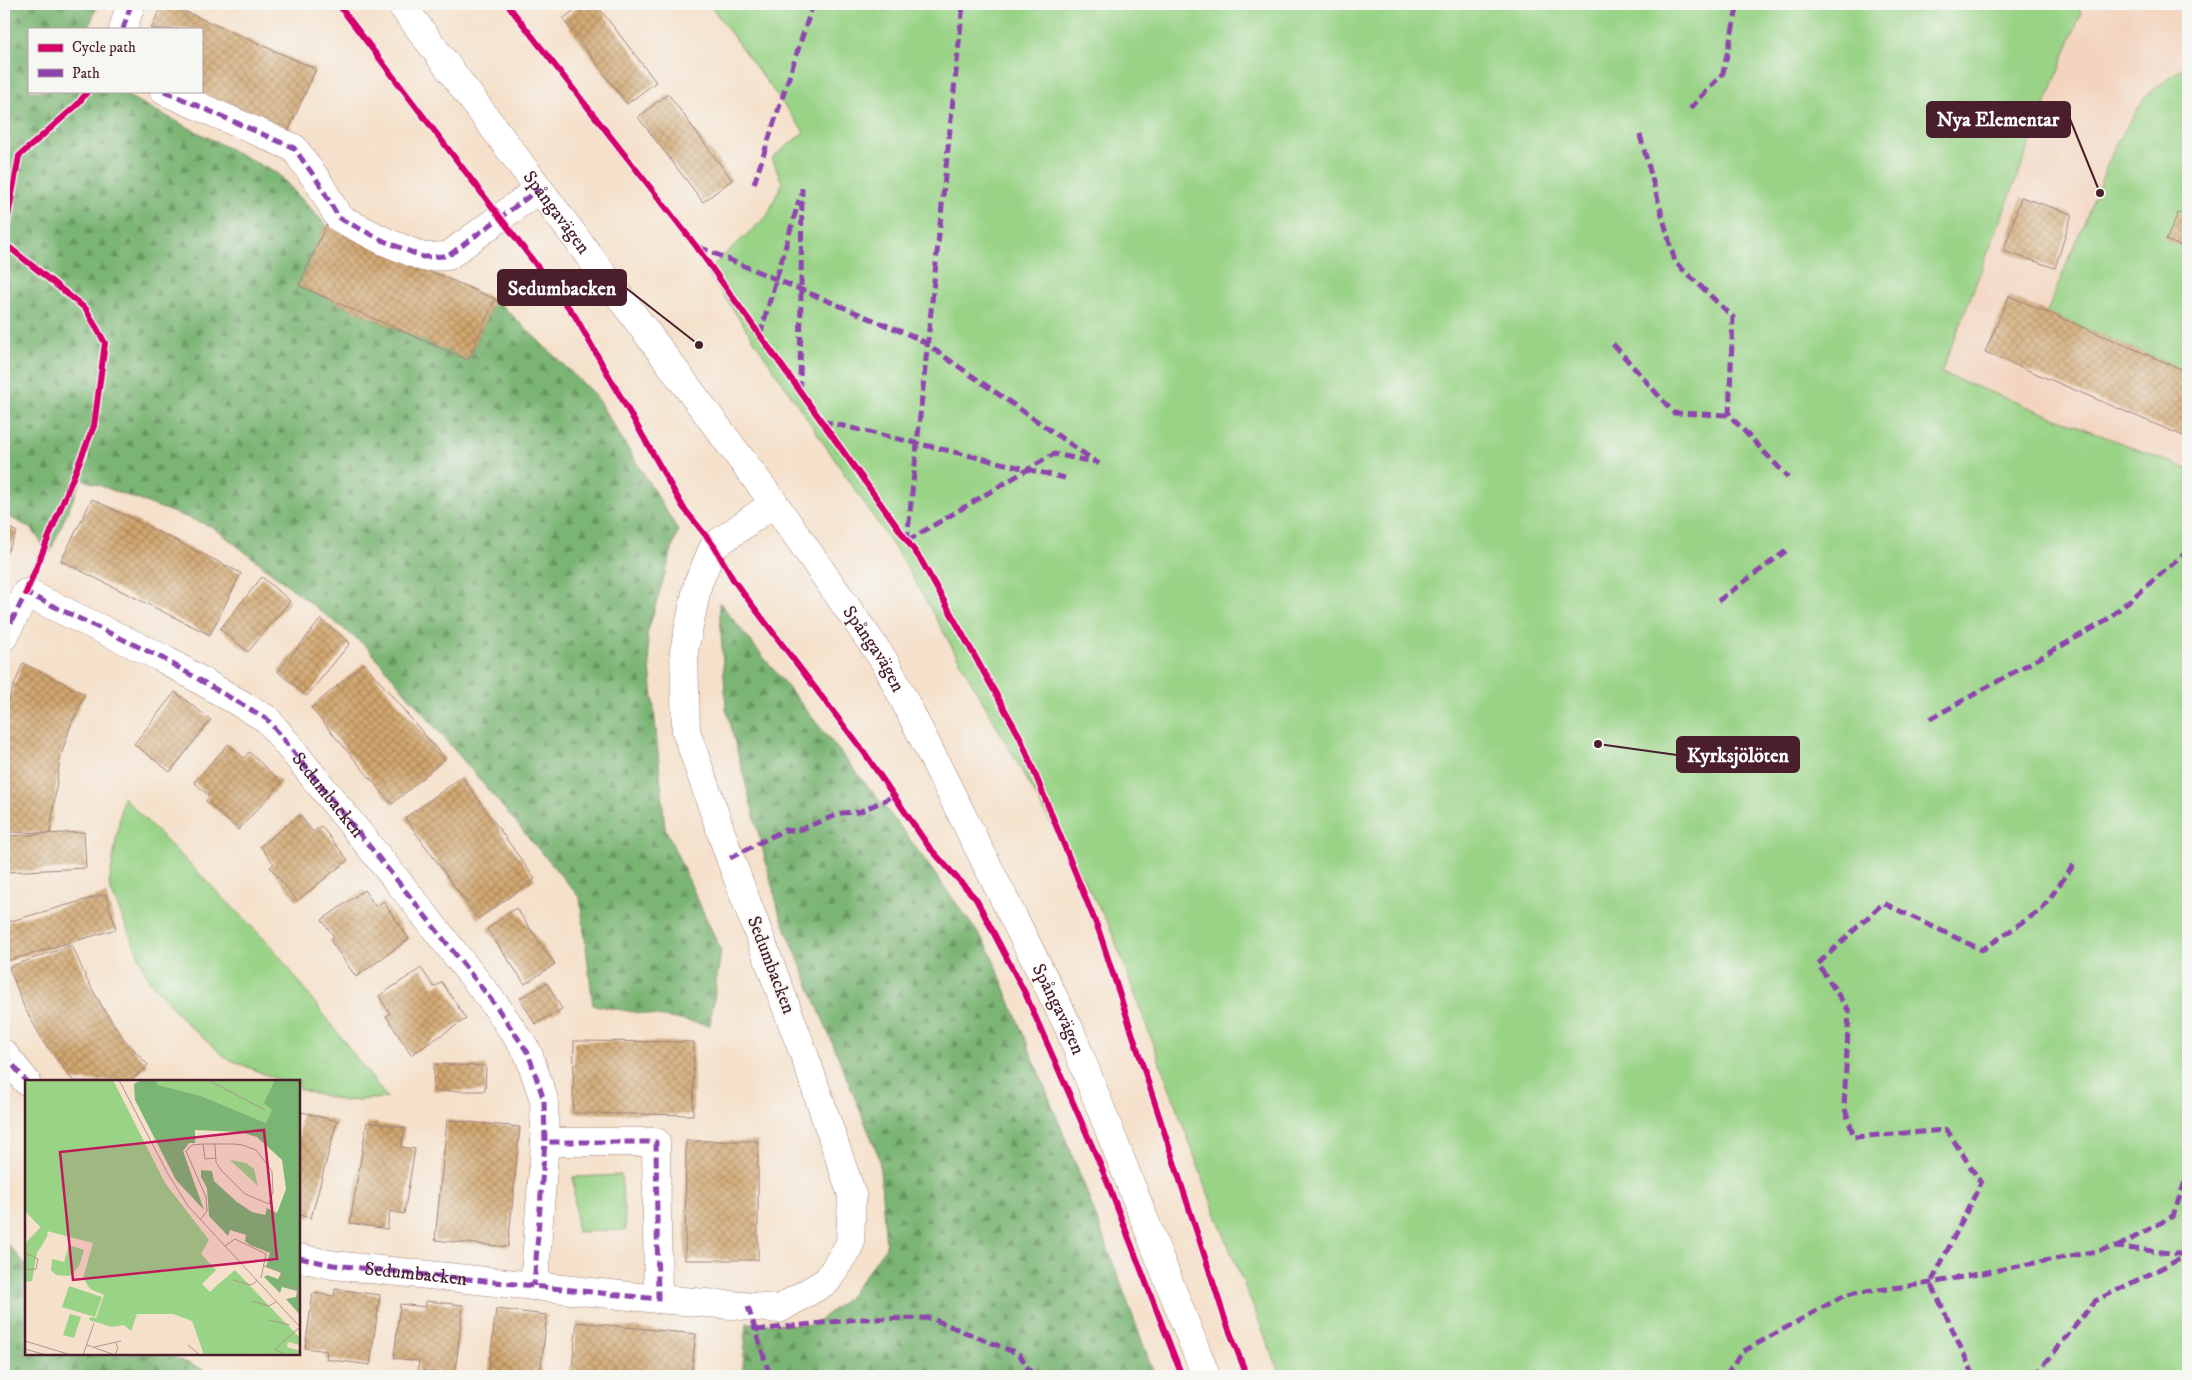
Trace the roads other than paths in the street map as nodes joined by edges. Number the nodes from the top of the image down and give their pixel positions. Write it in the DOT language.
graph roads {
  1 [pos="131,4"];
  2 [pos="402,4"];
  3 [pos="123,28"];
  4 [pos="166,92"];
  5 [pos="539,189"];
  6 [pos="774,502"];
  7 [pos="4,636"];
  8 [pos="4,1054"];
  9 [pos="25,1080"];
  10 [pos="545,1142"];
  11 [pos="300,1258"];
  12 [pos="534,1286"];
  13 [pos="658,1299"];
  14 [pos="1206,1376"];
  1 -- 3 [label="street"];
  2 -- 5 [label="street, Spångavägen"];
  4 -- 5 [label="street"];
  5 -- 6 [label="street, Spångavägen"];
  6 -- 13 [label="street, Sedumbacken"];
  6 -- 14 [label="street, Spångavägen"];
  7 -- 10 [label="street, Sedumbacken"];
  8 -- 9 [label="street"];
  10 -- 12 [label="street, Sedumbacken"];
  10 -- 13 [label="street"];
  11 -- 12 [label="street, Sedumbacken"];
  12 -- 13 [label="street, Sedumbacken"];
}
